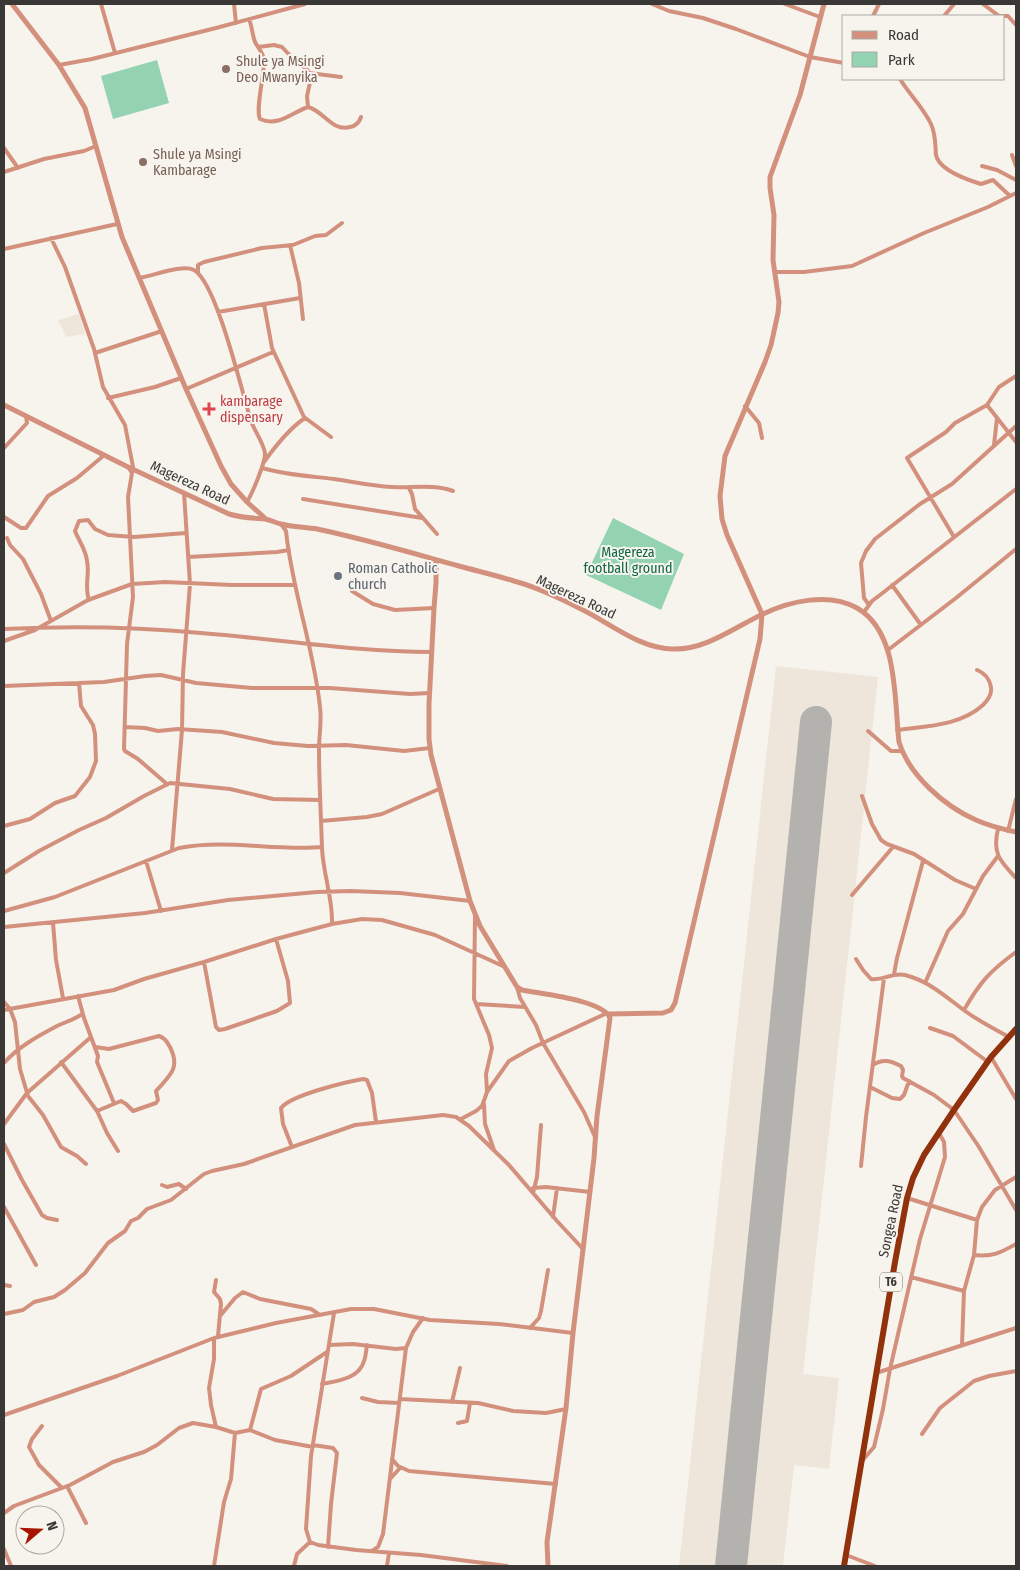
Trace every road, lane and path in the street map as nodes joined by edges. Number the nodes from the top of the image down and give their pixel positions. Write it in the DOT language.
graph roads {
  1 [pos="12,4"];
  2 [pos="101,4"];
  3 [pos="234,4"];
  4 [pos="305,4"];
  5 [pos="652,4"];
  6 [pos="785,4"];
  7 [pos="824,4"];
  8 [pos="954,4"];
  9 [pos="983,4"];
  10 [pos="945,15"];
  11 [pos="999,15"];
  12 [pos="1005,16"];
  13 [pos="820,17"];
  14 [pos="249,19"];
  15 [pos="236,23"];
  16 [pos="1016,25"];
  17 [pos="258,47"];
  18 [pos="115,53"];
  19 [pos="810,57"];
  20 [pos="842,63"];
  21 [pos="59,65"];
  22 [pos="310,73"];
  23 [pos="341,77"];
  24 [pos="901,80"];
  25 [pos="308,107"];
  26 [pos="361,117"];
  27 [pos="96,146"];
  28 [pos="4,148"];
  29 [pos="1012,155"];
  30 [pos="982,166"];
  31 [pos="1016,166"];
  32 [pos="18,168"];
  33 [pos="4,172"];
  34 [pos="1016,180"];
  35 [pos="1016,193"];
  36 [pos="1010,196"];
  37 [pos="117,224"];
  38 [pos="342,224"];
  39 [pos="51,238"];
  40 [pos="290,245"];
  41 [pos="4,249"];
  42 [pos="775,272"];
  43 [pos="198,273"];
  44 [pos="139,278"];
  45 [pos="300,298"];
  46 [pos="264,304"];
  47 [pos="218,312"];
  48 [pos="302,319"];
  49 [pos="162,332"];
  50 [pos="273,352"];
  51 [pos="95,353"];
  52 [pos="236,369"];
  53 [pos="1016,376"];
  54 [pos="181,378"];
  55 [pos="186,389"];
  56 [pos="108,398"];
  57 [pos="4,405"];
  58 [pos="987,405"];
  59 [pos="745,406"];
  60 [pos="26,416"];
  61 [pos="305,418"];
  62 [pos="997,418"];
  63 [pos="1016,426"];
  64 [pos="1008,432"];
  65 [pos="331,437"];
  66 [pos="762,438"];
  67 [pos="1016,442"];
  68 [pos="994,445"];
  69 [pos="4,448"];
  70 [pos="101,453"];
  71 [pos="262,466"];
  72 [pos="128,467"];
  73 [pos="408,488"];
  74 [pos="1016,489"];
  75 [pos="453,491"];
  76 [pos="184,494"];
  77 [pos="931,498"];
  78 [pos="304,499"];
  79 [pos="247,502"];
  80 [pos="4,517"];
  81 [pos="422,518"];
  82 [pos="266,519"];
  83 [pos="281,524"];
  84 [pos="186,533"];
  85 [pos="437,534"];
  86 [pos="130,537"];
  87 [pos="954,537"];
  88 [pos="7,538"];
  89 [pos="1016,549"];
  90 [pos="289,550"];
  91 [pos="188,557"];
  92 [pos="436,560"];
  93 [pos="132,584"];
  94 [pos="190,584"];
  95 [pos="295,584"];
  96 [pos="892,585"];
  97 [pos="352,591"];
  98 [pos="89,600"];
  99 [pos="869,605"];
  100 [pos="434,608"];
  101 [pos="864,612"];
  102 [pos="762,614"];
  103 [pos="51,621"];
  104 [pos="921,625"];
  105 [pos="40,627"];
  106 [pos="4,629"];
  107 [pos="130,629"];
  108 [pos="187,632"];
  109 [pos="4,642"];
  110 [pos="308,643"];
  111 [pos="888,650"];
  112 [pos="431,652"];
  113 [pos="978,670"];
  114 [pos="126,679"];
  115 [pos="183,679"];
  116 [pos="79,683"];
  117 [pos="4,686"];
  118 [pos="317,688"];
  119 [pos="430,693"];
  120 [pos="125,727"];
  121 [pos="182,730"];
  122 [pos="897,730"];
  123 [pos="868,731"];
  124 [pos="319,746"];
  125 [pos="430,748"];
  126 [pos="902,751"];
  127 [pos="176,783"];
  128 [pos="167,784"];
  129 [pos="439,789"];
  130 [pos="862,796"];
  131 [pos="1016,798"];
  132 [pos="320,800"];
  133 [pos="322,821"];
  134 [pos="4,826"];
  135 [pos="998,829"];
  136 [pos="1008,831"];
  137 [pos="1016,832"];
  138 [pos="322,847"];
  139 [pos="893,847"];
  140 [pos="172,850"];
  141 [pos="998,856"];
  142 [pos="146,861"];
  143 [pos="923,861"];
  144 [pos="4,874"];
  145 [pos="1016,878"];
  146 [pos="976,889"];
  147 [pos="329,892"];
  148 [pos="852,894"];
  149 [pos="470,901"];
  150 [pos="4,911"];
  151 [pos="161,911"];
  152 [pos="475,915"];
  153 [pos="53,923"];
  154 [pos="332,924"];
  155 [pos="4,926"];
  156 [pos="276,939"];
  157 [pos="1016,952"];
  158 [pos="475,954"];
  159 [pos="856,959"];
  160 [pos="204,962"];
  161 [pos="504,967"];
  162 [pos="894,974"];
  163 [pos="884,978"];
  164 [pos="874,980"];
  165 [pos="926,983"];
  166 [pos="517,987"];
  167 [pos="882,990"];
  168 [pos="78,996"];
  169 [pos="63,998"];
  170 [pos="4,1002"];
  171 [pos="476,1004"];
  172 [pos="525,1007"];
  173 [pos="4,1010"];
  174 [pos="10,1010"];
  175 [pos="964,1010"];
  176 [pos="82,1014"];
  177 [pos="608,1014"];
  178 [pos="930,1028"];
  179 [pos="1016,1029"];
  180 [pos="91,1037"];
  181 [pos="1009,1037"];
  182 [pos="543,1043"];
  183 [pos="95,1048"];
  184 [pos="18,1050"];
  185 [pos="4,1056"];
  186 [pos="9,1057"];
  187 [pos="990,1060"];
  188 [pos="61,1062"];
  189 [pos="4,1063"];
  190 [pos="873,1066"];
  191 [pos="909,1081"];
  192 [pos="870,1087"];
  193 [pos="487,1092"];
  194 [pos="27,1093"];
  195 [pos="1016,1099"];
  196 [pos="114,1103"];
  197 [pos="484,1104"];
  198 [pos="954,1110"];
  199 [pos="97,1111"];
  200 [pos="461,1119"];
  201 [pos="376,1122"];
  202 [pos="4,1124"];
  203 [pos="541,1125"];
  204 [pos="939,1132"];
  205 [pos="596,1138"];
  206 [pos="4,1144"];
  207 [pos="292,1147"];
  208 [pos="118,1151"];
  209 [pos="495,1152"];
  210 [pos="86,1164"];
  211 [pos="861,1166"];
  212 [pos="1016,1178"];
  213 [pos="162,1185"];
  214 [pos="1002,1186"];
  215 [pos="557,1188"];
  216 [pos="186,1190"];
  217 [pos="534,1191"];
  218 [pos="590,1192"];
  219 [pos="907,1198"];
  220 [pos="930,1205"];
  221 [pos="4,1207"];
  222 [pos="1016,1210"];
  223 [pos="553,1217"];
  224 [pos="57,1220"];
  225 [pos="977,1220"];
  226 [pos="1016,1244"];
  227 [pos="584,1250"];
  228 [pos="974,1255"];
  229 [pos="36,1265"];
  230 [pos="548,1270"];
  231 [pos="911,1278"];
  232 [pos="216,1280"];
  233 [pos="4,1285"];
  234 [pos="10,1286"];
  235 [pos="964,1291"];
  236 [pos="334,1312"];
  237 [pos="4,1314"];
  238 [pos="320,1315"];
  239 [pos="220,1316"];
  240 [pos="423,1318"];
  241 [pos="530,1328"];
  242 [pos="1016,1328"];
  243 [pos="573,1333"];
  244 [pos="216,1337"];
  245 [pos="367,1344"];
  246 [pos="329,1345"];
  247 [pos="962,1345"];
  248 [pos="406,1348"];
  249 [pos="328,1352"];
  250 [pos="460,1368"];
  251 [pos="890,1369"];
  252 [pos="1016,1372"];
  253 [pos="875,1373"];
  254 [pos="322,1384"];
  255 [pos="362,1398"];
  256 [pos="399,1401"];
  257 [pos="452,1402"];
  258 [pos="470,1403"];
  259 [pos="566,1409"];
  260 [pos="4,1415"];
  261 [pos="458,1422"];
  262 [pos="42,1426"];
  263 [pos="216,1427"];
  264 [pos="250,1430"];
  265 [pos="235,1433"];
  266 [pos="922,1434"];
  267 [pos="313,1446"];
  268 [pos="392,1459"];
  269 [pos="862,1461"];
  270 [pos="400,1468"];
  271 [pos="389,1480"];
  272 [pos="556,1484"];
  273 [pos="67,1486"];
  274 [pos="62,1488"];
  275 [pos="4,1513"];
  276 [pos="86,1523"];
  277 [pos="310,1542"];
  278 [pos="328,1546"];
  279 [pos="4,1549"];
  280 [pos="372,1552"];
  281 [pos="389,1553"];
  282 [pos="846,1555"];
  283 [pos="11,1566"];
  284 [pos="214,1566"];
  285 [pos="294,1566"];
  286 [pos="387,1566"];
  287 [pos="507,1566"];
  288 [pos="548,1566"];
  289 [pos="844,1566"];
  290 [pos="875,1566"];
  1 -- 21 [label="street"];
  2 -- 18 [label="street"];
  3 -- 15 [label="street"];
  4 -- 14 [label="street"];
  5 -- 19 [label="street"];
  6 -- 13 [label="street"];
  7 -- 13 [label="street"];
  8 -- 10 [label="street"];
  9 -- 11 [label="street"];
  12 -- 16 [label="street"];
  13 -- 19 [label="street"];
  14 -- 15 [label="street"];
  14 -- 17 [label="street"];
  15 -- 18 [label="street"];
  17 -- 22 [label="street"];
  17 -- 25 [label="street"];
  18 -- 21 [label="street"];
  19 -- 20 [label="street"];
  19 -- 42 [label="street"];
  21 -- 27 [label="street"];
  22 -- 23 [label="street"];
  22 -- 25 [label="street"];
  24 -- 36 [label="street"];
  25 -- 26 [label="street"];
  27 -- 32 [label="street"];
  27 -- 37 [label="street"];
  28 -- 32 [label="street"];
  29 -- 31 [label="street"];
  30 -- 34 [label="street"];
  32 -- 33 [label="street"];
  35 -- 36 [label="street"];
  36 -- 42 [label="street"];
  37 -- 39 [label="street"];
  37 -- 44 [label="street"];
  38 -- 40 [label="street"];
  39 -- 41 [label="street"];
  39 -- 51 [label="street"];
  40 -- 43 [label="street"];
  40 -- 45 [label="street"];
  42 -- 59 [label="street"];
  43 -- 44 [label="street"];
  43 -- 47 [label="street"];
  44 -- 49 [label="street"];
  45 -- 46 [label="street"];
  45 -- 48 [label="street"];
  46 -- 47 [label="street"];
  46 -- 50 [label="street"];
  47 -- 52 [label="street"];
  49 -- 51 [label="street"];
  49 -- 54 [label="street"];
  50 -- 52 [label="street"];
  50 -- 61 [label="street"];
  51 -- 56 [label="street"];
  52 -- 55 [label="street"];
  52 -- 71 [label="street"];
  53 -- 58 [label="street"];
  54 -- 55 [label="street"];
  54 -- 56 [label="street"];
  55 -- 79 [label="street"];
  56 -- 72 [label="street"];
  57 -- 60 [label="street, Magereza Road"];
  58 -- 62 [label="street"];
  58 -- 77 [label="street"];
  59 -- 66 [label="street"];
  59 -- 102 [label="street"];
  60 -- 69 [label="street"];
  60 -- 70 [label="street, Magereza Road"];
  61 -- 65 [label="street"];
  61 -- 71 [label="street"];
  62 -- 64 [label="street"];
  62 -- 68 [label="street"];
  63 -- 64 [label="street"];
  64 -- 67 [label="street"];
  64 -- 68 [label="street"];
  68 -- 77 [label="street"];
  70 -- 72 [label="street, Magereza Road"];
  70 -- 80 [label="street"];
  71 -- 73 [label="street"];
  71 -- 79 [label="street"];
  72 -- 76 [label="street, Magereza Road"];
  72 -- 86 [label="street"];
  73 -- 75 [label="street"];
  73 -- 81 [label="street"];
  74 -- 87 [label="street"];
  76 -- 82 [label="street, Magereza Road"];
  76 -- 84 [label="street"];
  77 -- 87 [label="street"];
  77 -- 99 [label="street"];
  78 -- 81 [label="street"];
  79 -- 82 [label="street"];
  81 -- 85 [label="street"];
  82 -- 83 [label="street, Magereza Road"];
  83 -- 90 [label="street"];
  83 -- 92 [label="street, Magereza Road"];
  84 -- 86 [label="street"];
  84 -- 91 [label="street"];
  86 -- 93 [label="street"];
  86 -- 98 [label="street"];
  87 -- 96 [label="street"];
  88 -- 103 [label="street"];
  89 -- 104 [label="street"];
  90 -- 91 [label="street"];
  90 -- 95 [label="street"];
  91 -- 94 [label="street"];
  92 -- 100 [label="street"];
  92 -- 102 [label="street, Magereza Road"];
  93 -- 94 [label="street"];
  93 -- 98 [label="street"];
  93 -- 107 [label="street"];
  94 -- 95 [label="street"];
  94 -- 108 [label="street"];
  95 -- 110 [label="street"];
  96 -- 99 [label="street"];
  96 -- 104 [label="street"];
  97 -- 100 [label="street"];
  98 -- 103 [label="street"];
  99 -- 101 [label="street"];
  100 -- 112 [label="street"];
  101 -- 102 [label="street, Magereza Road"];
  101 -- 111 [label="street, Magereza Road"];
  102 -- 177 [label="street"];
  103 -- 105 [label="street"];
  104 -- 111 [label="street"];
  105 -- 106 [label="street"];
  105 -- 107 [label="street"];
  105 -- 109 [label="street"];
  107 -- 108 [label="street"];
  107 -- 114 [label="street"];
  108 -- 110 [label="street"];
  108 -- 115 [label="street"];
  110 -- 112 [label="street"];
  110 -- 118 [label="street"];
  111 -- 122 [label="street, Magereza Road"];
  112 -- 119 [label="street"];
  113 -- 122 [label="street"];
  114 -- 115 [label="street"];
  114 -- 116 [label="street"];
  114 -- 120 [label="street"];
  115 -- 118 [label="street"];
  115 -- 121 [label="street"];
  116 -- 117 [label="street"];
  116 -- 134 [label="street"];
  118 -- 119 [label="street"];
  118 -- 124 [label="street"];
  119 -- 125 [label="street"];
  120 -- 121 [label="street"];
  120 -- 128 [label="street"];
  121 -- 124 [label="street"];
  121 -- 127 [label="street"];
  122 -- 126 [label="street, Magereza Road"];
  123 -- 126 [label="street"];
  124 -- 125 [label="street"];
  124 -- 132 [label="street"];
  125 -- 129 [label="street"];
  126 -- 135 [label="street, Magereza Road"];
  127 -- 128 [label="street"];
  127 -- 132 [label="street"];
  127 -- 140 [label="street"];
  128 -- 144 [label="street"];
  129 -- 133 [label="street"];
  129 -- 149 [label="street"];
  130 -- 139 [label="street"];
  131 -- 136 [label="street"];
  132 -- 133 [label="street"];
  133 -- 138 [label="street"];
  135 -- 136 [label="street, Magereza Road"];
  135 -- 141 [label="street"];
  136 -- 137 [label="street, Magereza Road"];
  138 -- 140 [label="street"];
  138 -- 147 [label="street"];
  139 -- 143 [label="street"];
  139 -- 148 [label="street"];
  140 -- 142 [label="street"];
  141 -- 145 [label="street"];
  141 -- 146 [label="street"];
  142 -- 150 [label="street"];
  142 -- 151 [label="street"];
  143 -- 146 [label="street"];
  143 -- 162 [label="street"];
  146 -- 165 [label="street"];
  147 -- 149 [label="street"];
  147 -- 151 [label="street"];
  147 -- 154 [label="street"];
  149 -- 152 [label="street"];
  151 -- 153 [label="street"];
  152 -- 158 [label="street"];
  152 -- 161 [label="street"];
  153 -- 155 [label="street"];
  153 -- 169 [label="street"];
  154 -- 156 [label="street"];
  154 -- 158 [label="street"];
  156 -- 160 [label="street"];
  156 -- 160 [label="street"];
  157 -- 175 [label="street"];
  158 -- 161 [label="street"];
  158 -- 171 [label="street"];
  159 -- 164 [label="street"];
  160 -- 168 [label="street"];
  161 -- 166 [label="street"];
  162 -- 163 [label="street"];
  162 -- 165 [label="street"];
  163 -- 164 [label="street"];
  163 -- 167 [label="street"];
  164 -- 167 [label="street"];
  165 -- 175 [label="street"];
  166 -- 172 [label="street"];
  166 -- 177 [label="street"];
  167 -- 190 [label="street"];
  168 -- 169 [label="street"];
  168 -- 176 [label="street"];
  169 -- 174 [label="street"];
  170 -- 174 [label="street"];
  171 -- 172 [label="street"];
  171 -- 193 [label="street"];
  172 -- 182 [label="street"];
  173 -- 174 [label="street"];
  174 -- 184 [label="street"];
  175 -- 181 [label="street"];
  176 -- 180 [label="street"];
  176 -- 184 [label="street"];
  177 -- 182 [label="street"];
  177 -- 205 [label="street"];
  178 -- 187 [label="street"];
  179 -- 181 [label="highway, Songea Road / T6"];
  180 -- 183 [label="street"];
  180 -- 188 [label="street"];
  181 -- 187 [label="highway, Songea Road / T6"];
  182 -- 193 [label="street"];
  182 -- 205 [label="street"];
  183 -- 196 [label="street"];
  183 -- 196 [label="street"];
  184 -- 186 [label="street"];
  184 -- 194 [label="street"];
  185 -- 186 [label="street"];
  186 -- 189 [label="street"];
  187 -- 195 [label="street"];
  187 -- 198 [label="highway, Songea Road / T6"];
  188 -- 194 [label="street"];
  188 -- 199 [label="street"];
  190 -- 191 [label="street"];
  190 -- 192 [label="street"];
  191 -- 192 [label="street"];
  191 -- 198 [label="street"];
  192 -- 211 [label="street"];
  193 -- 197 [label="street"];
  194 -- 202 [label="street"];
  194 -- 210 [label="street"];
  196 -- 199 [label="street"];
  197 -- 200 [label="street"];
  197 -- 209 [label="street"];
  198 -- 204 [label="highway, Songea Road / T6"];
  198 -- 214 [label="street"];
  199 -- 208 [label="street"];
  200 -- 201 [label="street"];
  200 -- 209 [label="street"];
  201 -- 207 [label="street"];
  201 -- 207 [label="street"];
  203 -- 217 [label="street"];
  204 -- 219 [label="highway, Songea Road / T6"];
  204 -- 220 [label="street"];
  205 -- 218 [label="street"];
  206 -- 224 [label="street"];
  207 -- 216 [label="street"];
  209 -- 217 [label="street"];
  212 -- 214 [label="street"];
  213 -- 216 [label="street"];
  214 -- 222 [label="street"];
  214 -- 225 [label="street"];
  215 -- 217 [label="street"];
  215 -- 218 [label="street"];
  215 -- 223 [label="street"];
  216 -- 237 [label="street"];
  217 -- 223 [label="street"];
  218 -- 227 [label="street"];
  219 -- 220 [label="street"];
  219 -- 253 [label="highway, Songea Road / T6"];
  220 -- 225 [label="street"];
  220 -- 231 [label="street"];
  221 -- 229 [label="street"];
  223 -- 227 [label="street"];
  225 -- 228 [label="street"];
  226 -- 228 [label="street"];
  227 -- 243 [label="street"];
  228 -- 235 [label="street"];
  230 -- 241 [label="street"];
  231 -- 235 [label="street"];
  231 -- 251 [label="street"];
  232 -- 239 [label="street"];
  233 -- 234 [label="street"];
  235 -- 247 [label="street"];
  236 -- 238 [label="street"];
  236 -- 240 [label="street"];
  236 -- 246 [label="street"];
  238 -- 239 [label="street"];
  238 -- 244 [label="street"];
  239 -- 244 [label="street"];
  240 -- 241 [label="street"];
  240 -- 248 [label="street"];
  241 -- 243 [label="street"];
  242 -- 247 [label="street"];
  243 -- 259 [label="street"];
  244 -- 260 [label="street"];
  244 -- 263 [label="street"];
  245 -- 246 [label="street"];
  245 -- 248 [label="street"];
  245 -- 254 [label="street"];
  246 -- 249 [label="street"];
  247 -- 251 [label="street"];
  248 -- 256 [label="street"];
  249 -- 254 [label="street"];
  249 -- 264 [label="street"];
  250 -- 257 [label="street"];
  251 -- 253 [label="street"];
  251 -- 269 [label="street"];
  252 -- 266 [label="street"];
  253 -- 269 [label="highway, Songea Road / T6"];
  254 -- 267 [label="street"];
  255 -- 256 [label="street"];
  256 -- 257 [label="street"];
  256 -- 268 [label="street"];
  257 -- 258 [label="street"];
  258 -- 259 [label="street"];
  258 -- 261 [label="street"];
  259 -- 272 [label="street"];
  262 -- 274 [label="street"];
  263 -- 265 [label="street"];
  263 -- 273 [label="street"];
  264 -- 265 [label="street"];
  264 -- 267 [label="street"];
  265 -- 284 [label="street"];
  267 -- 277 [label="street"];
  267 -- 278 [label="street"];
  268 -- 270 [label="street"];
  268 -- 271 [label="street"];
  269 -- 282 [label="highway, Songea Road / T6"];
  270 -- 271 [label="street"];
  270 -- 272 [label="street"];
  271 -- 280 [label="street"];
  272 -- 288 [label="street"];
  273 -- 274 [label="street"];
  273 -- 276 [label="street"];
  274 -- 275 [label="street"];
  277 -- 278 [label="street"];
  277 -- 285 [label="street"];
  278 -- 280 [label="street"];
  279 -- 283 [label="street"];
  280 -- 281 [label="street"];
  281 -- 286 [label="street"];
  281 -- 287 [label="street"];
  282 -- 289 [label="highway, Songea Road / T6"];
  282 -- 290 [label="street"];
}
